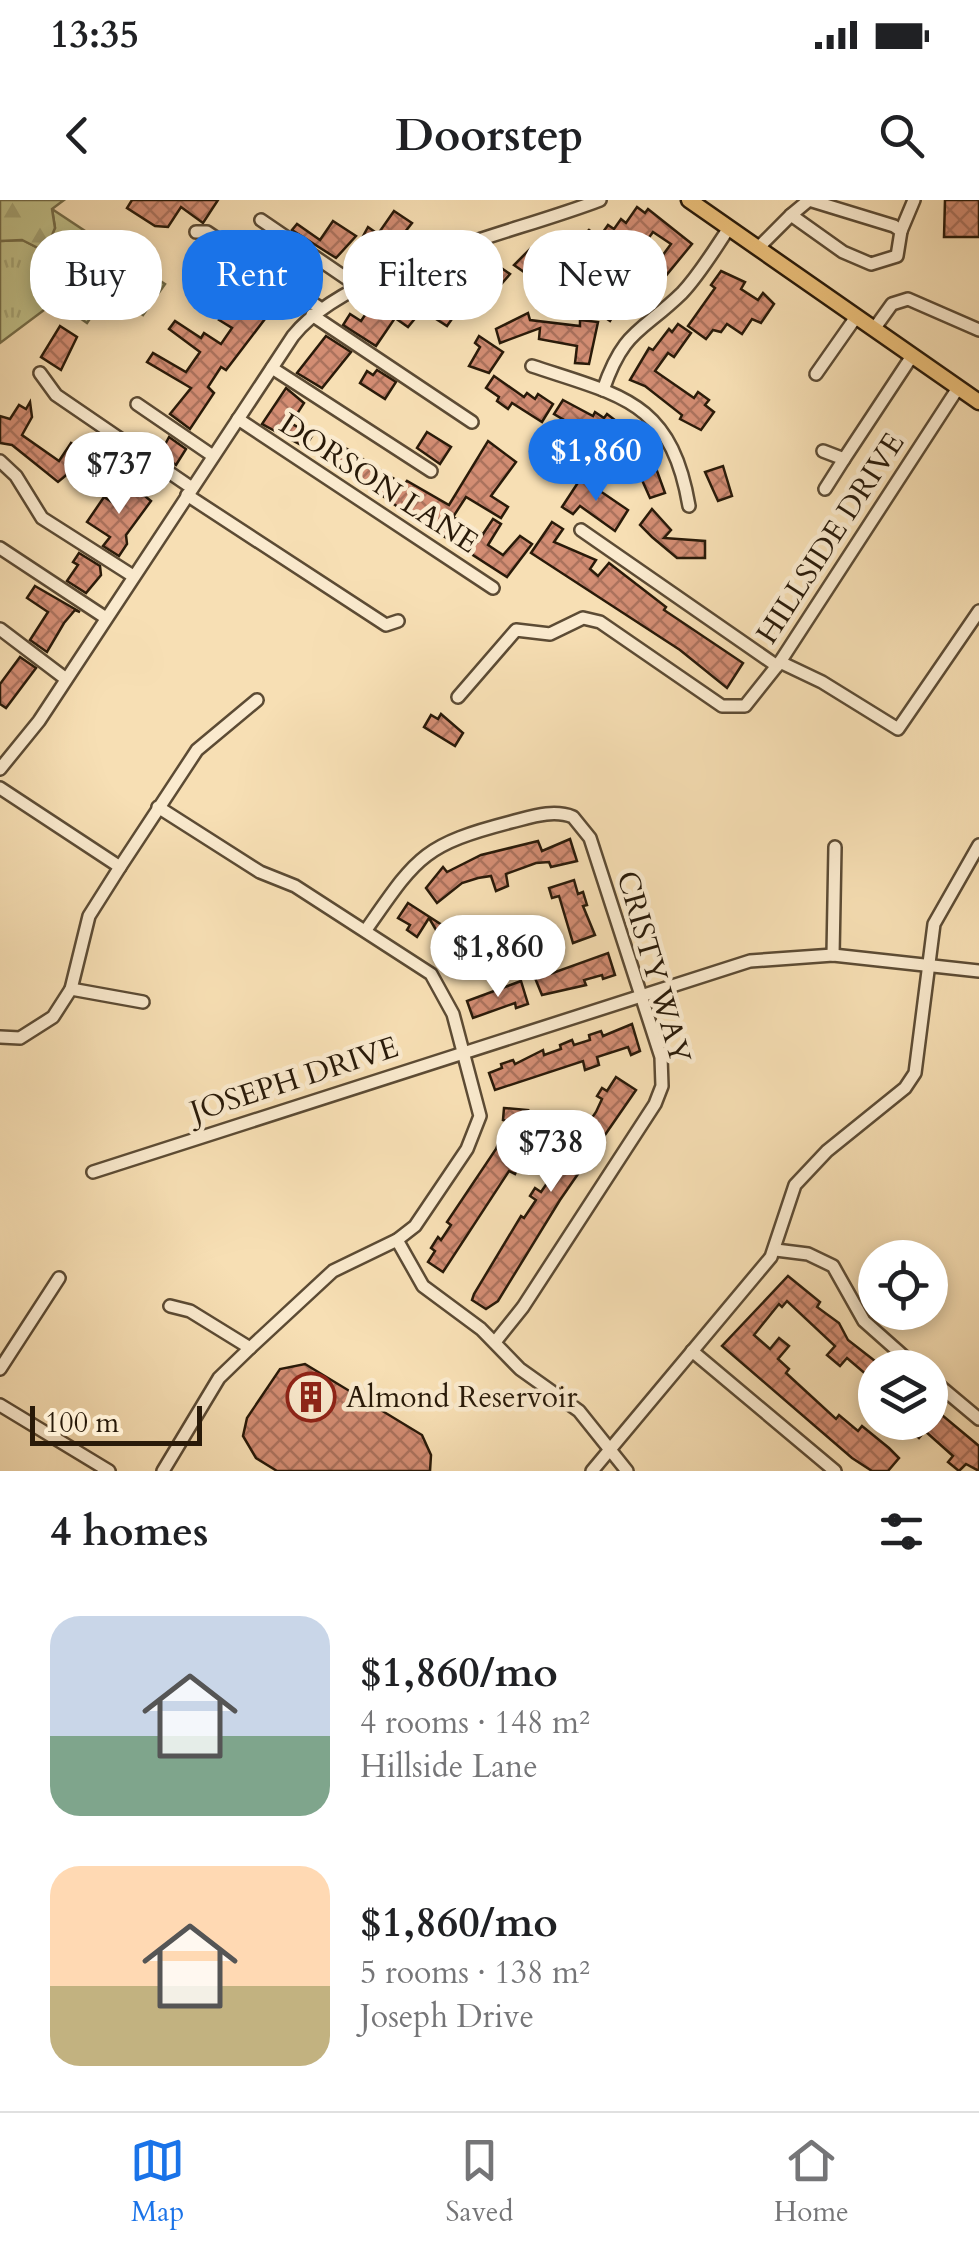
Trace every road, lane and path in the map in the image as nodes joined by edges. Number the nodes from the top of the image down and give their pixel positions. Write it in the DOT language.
graph roads {
  1 [pos="600,200"];
  2 [pos="690,200"];
  3 [pos="914,200"];
  4 [pos="791,215"];
  5 [pos="261,220"];
  6 [pos="728,228"];
  7 [pos="901,231"];
  8 [pos="503,235"];
  9 [pos="758,248"];
  10 [pos="343,276"];
  11 [pos="323,316"];
  12 [pos="856,316"];
  13 [pos="309,320"];
  14 [pos="874,329"];
  15 [pos="979,330"];
  16 [pos="912,356"];
  17 [pos="532,366"];
  18 [pos="272,368"];
  19 [pos="40,373"];
  20 [pos="816,374"];
  21 [pos="958,388"];
  22 [pos="603,390"];
  23 [pos="979,402"];
  24 [pos="137,404"];
  25 [pos="238,419"];
  26 [pos="472,422"];
  27 [pos="823,451"];
  28 [pos="213,456"];
  29 [pos="844,459"];
  30 [pos="0,461"];
  31 [pos="431,471"];
  32 [pos="825,489"];
  33 [pos="190,492"];
  34 [pos="690,506"];
  35 [pos="581,530"];
  36 [pos="0,548"];
  37 [pos="134,576"];
  38 [pos="493,588"];
  39 [pos="979,611"];
  40 [pos="106,618"];
  41 [pos="398,621"];
  42 [pos="0,629"];
  43 [pos="778,664"];
  44 [pos="66,678"];
  45 [pos="458,696"];
  46 [pos="257,700"];
  47 [pos="3,760"];
  48 [pos="0,788"];
  49 [pos="158,807"];
  50 [pos="979,846"];
  51 [pos="835,847"];
  52 [pos="120,867"];
  53 [pos="366,930"];
  54 [pos="833,955"];
  55 [pos="928,963"];
  56 [pos="979,970"];
  57 [pos="72,988"];
  58 [pos="638,993"];
  59 [pos="143,1002"];
  60 [pos="0,1037"];
  61 [pos="464,1050"];
  62 [pos="93,1172"];
  63 [pos="397,1240"];
  64 [pos="776,1250"];
  65 [pos="59,1278"];
  66 [pos="170,1306"];
  67 [pos="495,1342"];
  68 [pos="250,1348"];
  69 [pos="897,1350"];
  70 [pos="692,1351"];
  71 [pos="0,1369"];
  72 [pos="948,1393"];
  73 [pos="0,1405"];
  74 [pos="979,1420"];
  75 [pos="610,1450"];
  76 [pos="110,1471"];
  77 [pos="163,1471"];
  78 [pos="592,1471"];
  79 [pos="627,1471"];
  80 [pos="835,1471"];
  1 -- 8 [label="street"];
  2 -- 6 [label="main road"];
  3 -- 7 [label="street"];
  4 -- 7 [label="street"];
  4 -- 7 [label="street"];
  4 -- 9 [label="street"];
  5 -- 10 [label="street"];
  6 -- 9 [label="main road"];
  6 -- 22 [label="street"];
  9 -- 12 [label="main road"];
  11 -- 26 [label="street"];
  12 -- 14 [label="main road"];
  12 -- 20 [label="street"];
  13 -- 18 [label="street"];
  14 -- 15 [label="street"];
  14 -- 16 [label="main road"];
  16 -- 21 [label="main road"];
  16 -- 29 [label="street"];
  17 -- 22 [label="street"];
  18 -- 25 [label="street"];
  18 -- 31 [label="street"];
  19 -- 33 [label="street"];
  21 -- 23 [label="main road"];
  21 -- 43 [label="street, HILLSIDE DRIVE"];
  22 -- 34 [label="street"];
  24 -- 28 [label="street"];
  25 -- 28 [label="street"];
  25 -- 38 [label="street, DORSON LANE"];
  27 -- 29 [label="street"];
  28 -- 33 [label="street"];
  29 -- 32 [label="street"];
  30 -- 37 [label="street"];
  33 -- 37 [label="street"];
  33 -- 41 [label="street"];
  35 -- 43 [label="street"];
  36 -- 40 [label="street"];
  37 -- 40 [label="street"];
  39 -- 43 [label="street"];
  40 -- 44 [label="street"];
  42 -- 44 [label="street"];
  43 -- 45 [label="street, HILLSIDE DRIVE"];
  44 -- 47 [label="street"];
  46 -- 49 [label="street"];
  48 -- 52 [label="street"];
  49 -- 52 [label="street"];
  49 -- 53 [label="street"];
  50 -- 55 [label="street"];
  51 -- 54 [label="street"];
  52 -- 57 [label="street"];
  53 -- 58 [label="street, CRISTY WAY"];
  53 -- 61 [label="street"];
  54 -- 55 [label="street, JOSEPH DRIVE"];
  54 -- 58 [label="street, JOSEPH DRIVE"];
  55 -- 56 [label="street, JOSEPH DRIVE"];
  55 -- 64 [label="street"];
  57 -- 59 [label="street"];
  57 -- 60 [label="street"];
  58 -- 61 [label="street, JOSEPH DRIVE"];
  58 -- 67 [label="street, CRISTY WAY"];
  61 -- 62 [label="street, JOSEPH DRIVE"];
  61 -- 63 [label="street"];
  63 -- 67 [label="street"];
  63 -- 68 [label="street"];
  64 -- 69 [label="street"];
  64 -- 70 [label="street"];
  65 -- 71 [label="street"];
  66 -- 68 [label="street"];
  67 -- 75 [label="street"];
  68 -- 77 [label="street"];
  70 -- 75 [label="street"];
  70 -- 80 [label="street"];
  72 -- 74 [label="street"];
  73 -- 76 [label="street"];
  75 -- 78 [label="street"];
  75 -- 79 [label="street"];
}
